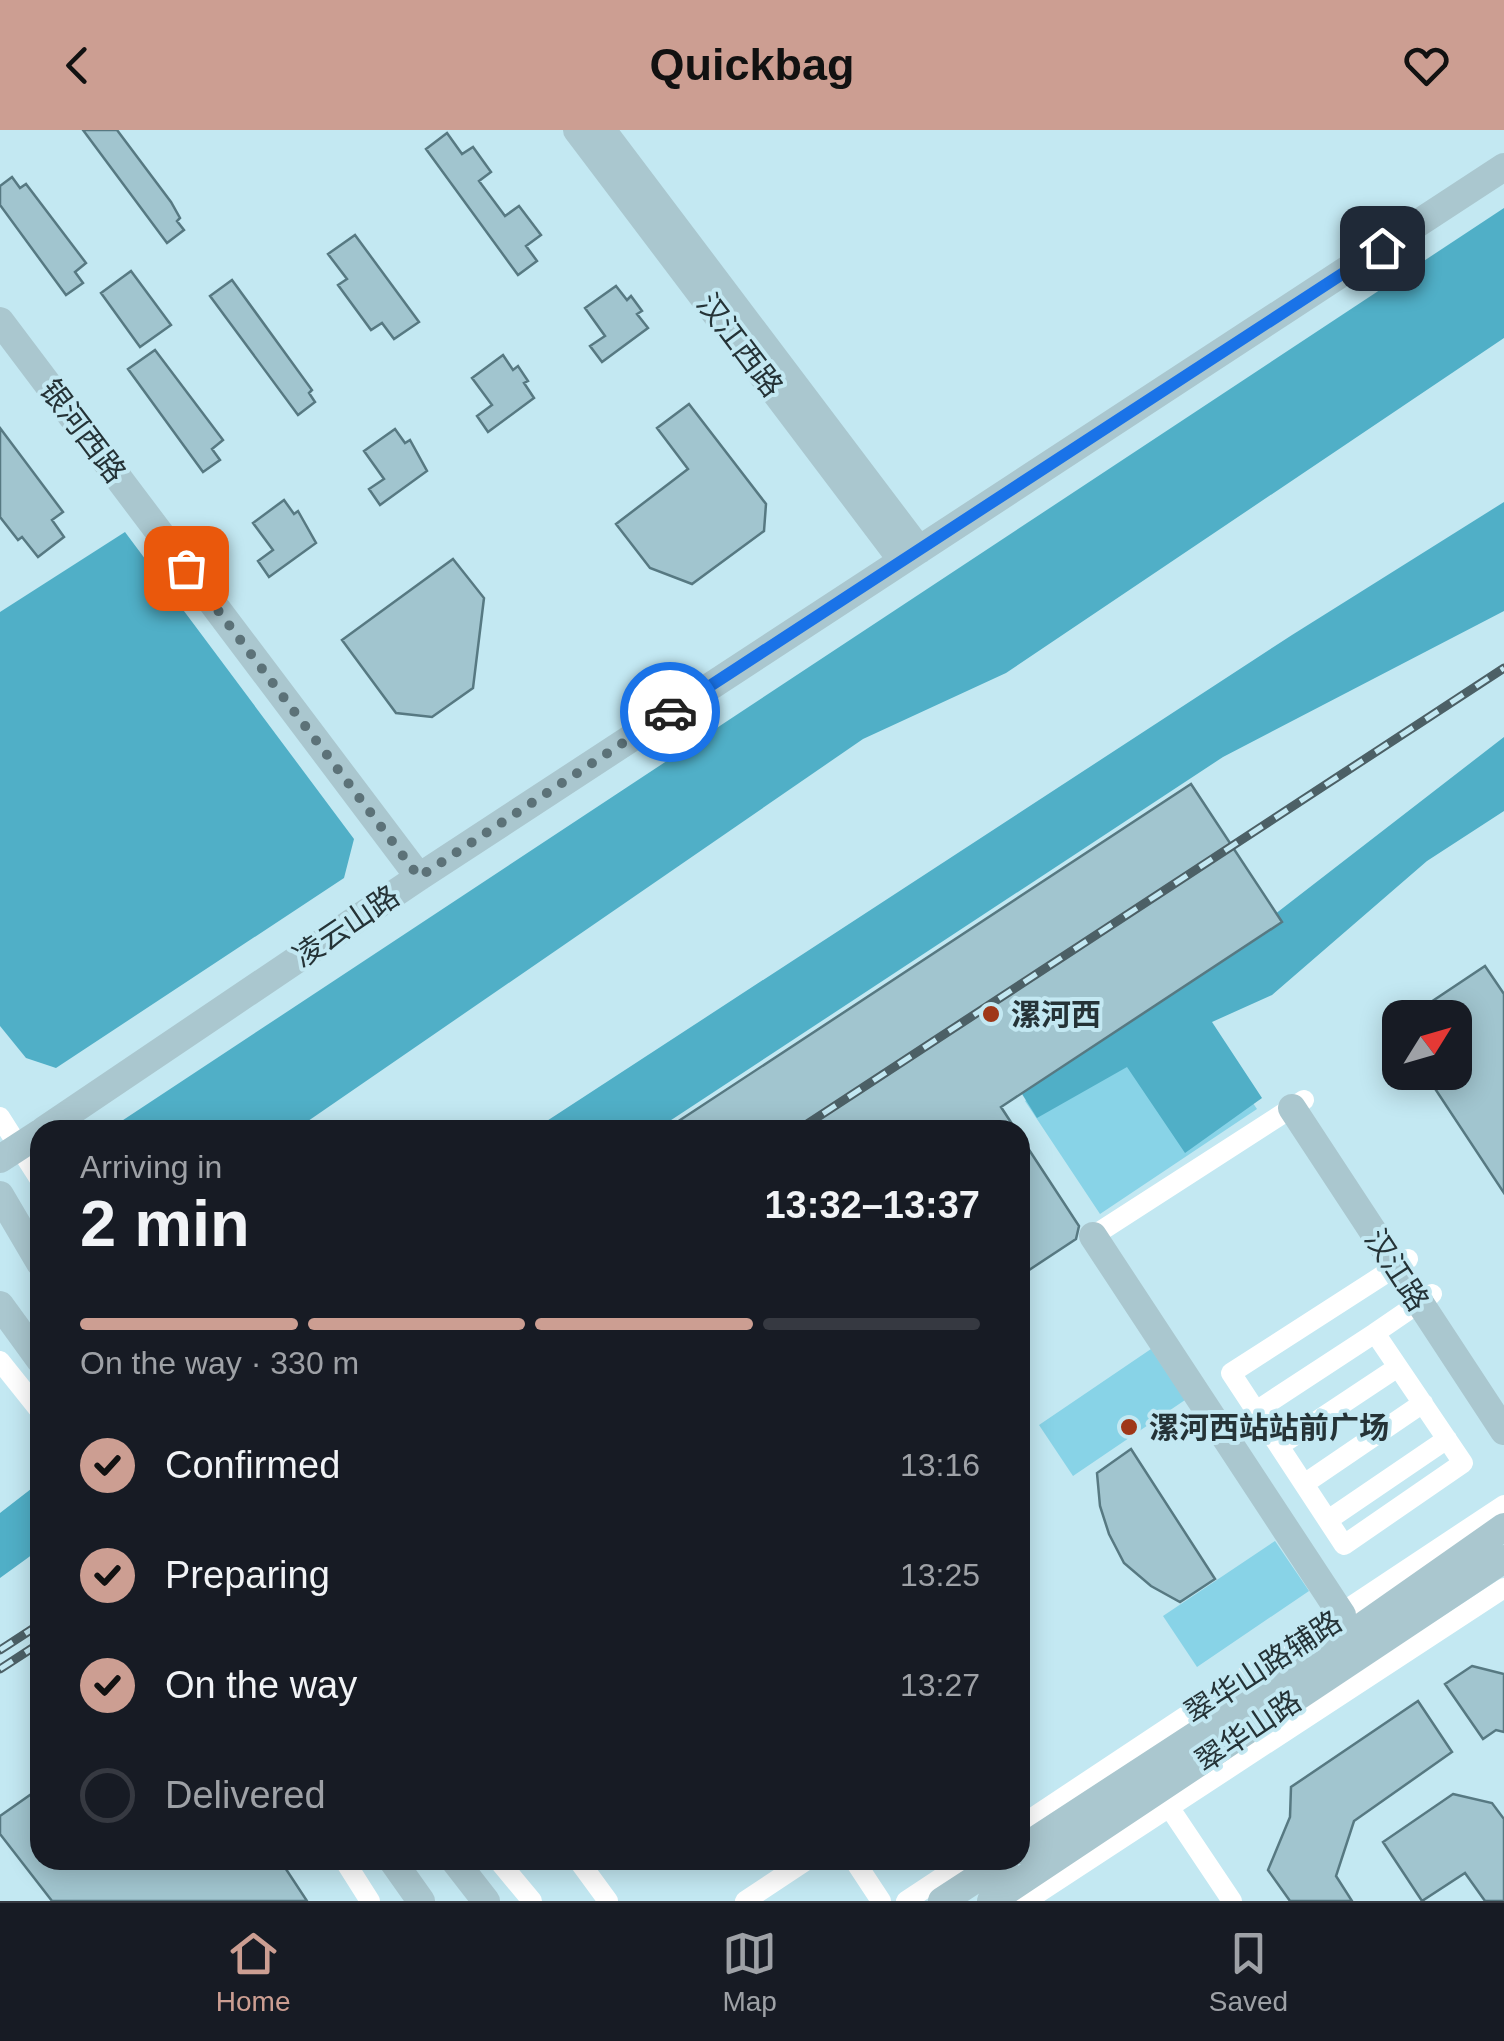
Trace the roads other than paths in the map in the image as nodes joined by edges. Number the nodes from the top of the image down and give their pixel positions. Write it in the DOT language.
graph roads {
  1 [pos="577,130"];
  2 [pos="602,130"];
  3 [pos="1504,167"];
  4 [pos="0,321"];
  5 [pos="910,555"];
  6 [pos="419,877"];
  7 [pos="1298,1104"];
  8 [pos="0,1117"];
  9 [pos="59,1120"];
  10 [pos="26,1142"];
  11 [pos="0,1195"];
  12 [pos="1093,1236"];
  13 [pos="30,1246"];
  14 [pos="1402,1263"];
  15 [pos="1426,1299"];
  16 [pos="0,1304"];
  17 [pos="1375,1333"];
  18 [pos="30,1346"];
  19 [pos="0,1361"];
  20 [pos="1398,1367"];
  21 [pos="30,1398"];
  22 [pos="1422,1403"];
  23 [pos="1504,1404"];
  24 [pos="1256,1411"];
  25 [pos="1504,1431"];
  26 [pos="1446,1439"];
  27 [pos="1279,1446"];
  28 [pos="1304,1484"];
  29 [pos="1504,1504"];
  30 [pos="1328,1520"];
  31 [pos="1504,1527"];
  32 [pos="1504,1559"];
  33 [pos="1504,1588"];
  34 [pos="1342,1615"];
  35 [pos="1164,1798"];
  36 [pos="1030,1819"];
  37 [pos="1030,1843"];
  38 [pos="350,1870"];
  39 [pos="399,1870"];
  40 [pos="462,1870"];
  41 [pos="506,1870"];
  42 [pos="585,1870"];
  43 [pos="792,1870"];
  44 [pos="861,1870"];
  45 [pos="953,1870"];
  46 [pos="990,1870"];
  47 [pos="370,1901"];
  48 [pos="421,1901"];
  49 [pos="486,1901"];
  50 [pos="532,1901"];
  51 [pos="608,1901"];
  52 [pos="745,1901"];
  53 [pos="881,1901"];
  54 [pos="906,1901"];
  55 [pos="942,1901"];
  56 [pos="991,1901"];
  57 [pos="1026,1901"];
  58 [pos="1232,1901"];
  1 -- 5 [label="street, 汉江西路"];
  2 -- 5 [label="street, 汉江西路"];
  3 -- 5 [label="street, 凌云山路"];
  4 -- 6 [label="street, 银河西路"];
  5 -- 6 [label="street, 凌云山路"];
  6 -- 9 [label="street, 凌云山路"];
  7 -- 12 [label="street"];
  7 -- 14 [label="street, 汉江路"];
  8 -- 10 [label="street"];
  11 -- 13 [label="street"];
  12 -- 34 [label="street"];
  14 -- 15 [label="street, 汉江路"];
  14 -- 24 [label="street"];
  15 -- 17 [label="street"];
  15 -- 23 [label="street, 汉江路"];
  15 -- 25 [label="street, 汉江路"];
  16 -- 18 [label="street"];
  17 -- 20 [label="street"];
  17 -- 24 [label="street"];
  19 -- 21 [label="street"];
  20 -- 22 [label="street"];
  20 -- 27 [label="street"];
  22 -- 26 [label="street"];
  22 -- 28 [label="street"];
  24 -- 27 [label="street"];
  26 -- 30 [label="street"];
  26 -- 30 [label="street"];
  27 -- 28 [label="street"];
  28 -- 30 [label="street"];
  29 -- 34 [label="street, 翠华山路辅路"];
  31 -- 37 [label="street, 翠华山路"];
  32 -- 35 [label="street, 翠华山路"];
  33 -- 35 [label="street"];
  34 -- 36 [label="street, 翠华山路辅路"];
  35 -- 56 [label="street, 翠华山路"];
  35 -- 57 [label="street"];
  35 -- 58 [label="street"];
  38 -- 47 [label="street"];
  39 -- 48 [label="street"];
  40 -- 49 [label="street"];
  41 -- 50 [label="street"];
  42 -- 51 [label="street"];
  43 -- 52 [label="street"];
  44 -- 53 [label="street"];
  45 -- 54 [label="street"];
  46 -- 55 [label="street"];
}
